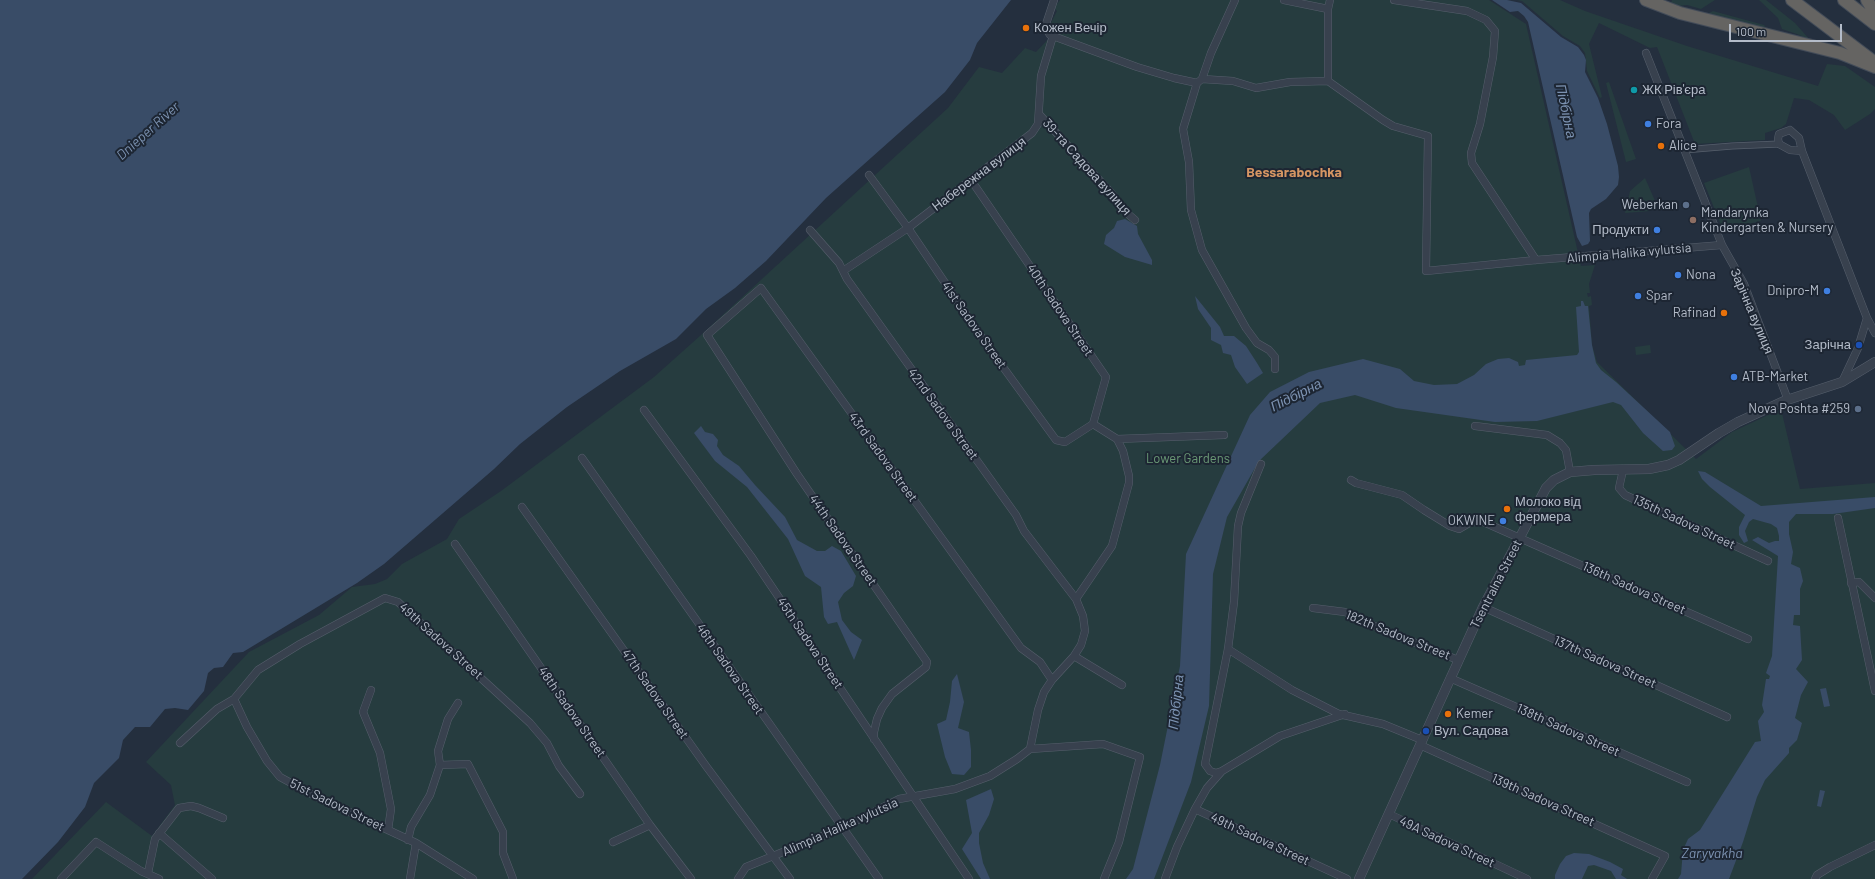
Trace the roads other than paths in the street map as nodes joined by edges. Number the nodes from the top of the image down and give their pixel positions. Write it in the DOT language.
graph roads {
  1 [pos="1054,0"];
  2 [pos="1234,0"];
  3 [pos="1284,0"];
  4 [pos="1330,0"];
  5 [pos="1394,0"];
  6 [pos="1668,0"];
  7 [pos="1792,0"];
  8 [pos="1844,0"];
  9 [pos="1867,0"];
  10 [pos="1650,2"];
  11 [pos="1328,9"];
  12 [pos="1875,13"];
  13 [pos="1875,24"];
  14 [pos="1053,36"];
  15 [pos="1646,53"];
  16 [pos="1875,62"];
  17 [pos="1875,67"];
  18 [pos="1200,81"];
  19 [pos="1328,81"];
  20 [pos="1039,114"];
  21 [pos="1779,144"];
  22 [pos="1684,150"];
  23 [pos="1802,151"];
  24 [pos="869,175"];
  25 [pos="971,180"];
  26 [pos="1135,220"];
  27 [pos="908,228"];
  28 [pos="810,230"];
  29 [pos="1722,245"];
  30 [pos="1536,260"];
  31 [pos="843,271"];
  32 [pos="1867,318"];
  33 [pos="1875,333"];
  34 [pos="707,335"];
  35 [pos="1875,362"];
  36 [pos="1275,368"];
  37 [pos="1842,382"];
  38 [pos="1788,400"];
  39 [pos="644,410"];
  40 [pos="1093,424"];
  41 [pos="1475,426"];
  42 [pos="1224,435"];
  43 [pos="1117,439"];
  44 [pos="582,458"];
  45 [pos="1261,464"];
  46 [pos="1623,470"];
  47 [pos="1570,472"];
  48 [pos="1352,480"];
  49 [pos="522,507"];
  50 [pos="1838,518"];
  51 [pos="1519,537"];
  52 [pos="454,544"];
  53 [pos="1768,562"];
  54 [pos="1851,583"];
  55 [pos="1875,598"];
  56 [pos="1076,599"];
  57 [pos="1483,607"];
  58 [pos="1313,608"];
  59 [pos="1748,639"];
  60 [pos="1228,649"];
  61 [pos="1074,656"];
  62 [pos="1458,660"];
  63 [pos="1450,678"];
  64 [pos="1052,680"];
  65 [pos="1122,685"];
  66 [pos="371,690"];
  67 [pos="1875,691"];
  68 [pos="234,699"];
  69 [pos="458,702"];
  70 [pos="1345,714"];
  71 [pos="1727,717"];
  72 [pos="874,739"];
  73 [pos="180,743"];
  74 [pos="1421,743"];
  75 [pos="1030,750"];
  76 [pos="440,764"];
  77 [pos="1219,774"];
  78 [pos="1687,782"];
  79 [pos="580,794"];
  80 [pos="912,796"];
  81 [pos="1195,810"];
  82 [pos="1389,814"];
  83 [pos="223,818"];
  84 [pos="650,825"];
  85 [pos="842,828"];
  86 [pos="388,830"];
  87 [pos="159,833"];
  88 [pos="408,840"];
  89 [pos="612,842"];
  90 [pos="416,843"];
  91 [pos="1875,845"];
  92 [pos="774,856"];
  93 [pos="148,873"];
  94 [pos="158,878"];
  95 [pos="62,879"];
  96 [pos="212,879"];
  97 [pos="410,879"];
  98 [pos="473,879"];
  99 [pos="513,879"];
  100 [pos="691,879"];
  101 [pos="738,879"];
  102 [pos="790,879"];
  103 [pos="879,879"];
  104 [pos="969,879"];
  105 [pos="1104,879"];
  106 [pos="1165,879"];
  107 [pos="1347,879"];
  108 [pos="1359,879"];
  109 [pos="1528,879"];
  110 [pos="1652,879"];
  111 [pos="1815,879"];
  1 -- 14 [label="street"];
  2 -- 18 [label="street"];
  3 -- 11 [label="street"];
  4 -- 11 [label="street"];
  5 -- 30 [label="street"];
  6 -- 10 [label="highway"];
  7 -- 16 [label="highway"];
  8 -- 13 [label="highway"];
  9 -- 12 [label="highway"];
  10 -- 17 [label="highway"];
  11 -- 19 [label="street"];
  14 -- 18 [label="street"];
  14 -- 20 [label="street, Набережна вулиця"];
  15 -- 22 [label="street, Зарічна вулиця"];
  18 -- 19 [label="street"];
  18 -- 36 [label="street"];
  19 -- 30 [label="street, Alimpia Halika vylutsia"];
  20 -- 25 [label="street, Набережна вулиця"];
  20 -- 26 [label="street, 39-та Садова вулиця"];
  21 -- 22 [label="street"];
  21 -- 23 [label="street"];
  21 -- 23 [label="street"];
  22 -- 29 [label="street, Зарічна вулиця"];
  23 -- 32 [label="street"];
  24 -- 27 [label="street, 41st Sadova Street"];
  25 -- 27 [label="street, Набережна вулиця"];
  25 -- 40 [label="street, 40th Sadova Street"];
  27 -- 31 [label="street, Набережна вулиця"];
  27 -- 40 [label="street, 41st Sadova Street"];
  28 -- 31 [label="street, 42nd Sadova Street"];
  29 -- 30 [label="street, Alimpia Halika vylutsia"];
  29 -- 38 [label="street, Зарічна вулиця"];
  31 -- 56 [label="street, 42nd Sadova Street"];
  32 -- 33 [label="street"];
  32 -- 37 [label="street"];
  34 -- 64 [label="street, 43rd Sadova Street"];
  34 -- 72 [label="street, 44th Sadova Street"];
  35 -- 37 [label="street, Tsentralna Street"];
  37 -- 38 [label="street, Tsentralna Street"];
  38 -- 46 [label="street, Tsentralna Street"];
  39 -- 72 [label="street, 45th Sadova Street"];
  40 -- 43 [label="street"];
  41 -- 47 [label="street"];
  42 -- 43 [label="street"];
  43 -- 56 [label="street"];
  44 -- 85 [label="street, 46th Sadova Street"];
  45 -- 60 [label="street"];
  46 -- 47 [label="street, Tsentralna Street"];
  46 -- 53 [label="street, 135th Sadova Street"];
  47 -- 51 [label="street, Tsentralna Street"];
  48 -- 51 [label="street, 136th Sadova Street"];
  49 -- 92 [label="street, 47th Sadova Street"];
  50 -- 54 [label="street"];
  51 -- 57 [label="street, Tsentralna Street"];
  51 -- 59 [label="street, 136th Sadova Street"];
  52 -- 84 [label="street, 48th Sadova Street"];
  54 -- 55 [label="street"];
  54 -- 67 [label="street"];
  56 -- 61 [label="street"];
  57 -- 62 [label="street, Tsentralna Street"];
  57 -- 71 [label="street, 137th Sadova Street"];
  58 -- 62 [label="street, 182th Sadova Street"];
  60 -- 70 [label="street, 139th Sadova Street"];
  60 -- 77 [label="street"];
  61 -- 64 [label="street"];
  61 -- 65 [label="street"];
  62 -- 63 [label="street, Tsentralna Street"];
  63 -- 74 [label="street, Tsentralna Street"];
  63 -- 78 [label="street, 138th Sadova Street"];
  64 -- 75 [label="street"];
  66 -- 86 [label="street"];
  68 -- 73 [label="street, 49th Sadova Street"];
  68 -- 79 [label="street, 49th Sadova Street"];
  68 -- 86 [label="street, 51st Sadova Street"];
  69 -- 76 [label="street"];
  70 -- 74 [label="street, 139th Sadova Street"];
  70 -- 77 [label="street"];
  72 -- 80 [label="street, 45th Sadova Street"];
  74 -- 82 [label="street, Tsentralna Street"];
  74 -- 110 [label="street, 139th Sadova Street"];
  75 -- 80 [label="street, Alimpia Halika vylutsia"];
  75 -- 105 [label="street"];
  76 -- 88 [label="street"];
  76 -- 99 [label="street"];
  77 -- 81 [label="street"];
  80 -- 85 [label="street, Alimpia Halika vylutsia"];
  80 -- 104 [label="street, 45th Sadova Street"];
  81 -- 106 [label="street"];
  81 -- 107 [label="street, 49th Sadova Street"];
  82 -- 108 [label="street, Tsentralna Street"];
  82 -- 109 [label="street, 49A Sadova Street"];
  83 -- 87 [label="street"];
  84 -- 89 [label="street"];
  84 -- 100 [label="street, 48th Sadova Street"];
  85 -- 92 [label="street, Alimpia Halika vylutsia"];
  85 -- 103 [label="street, 46th Sadova Street"];
  86 -- 88 [label="street, 51st Sadova Street"];
  87 -- 93 [label="street"];
  87 -- 96 [label="street"];
  88 -- 90 [label="street, 51st Sadova Street"];
  90 -- 97 [label="street"];
  90 -- 98 [label="street, 51st Sadova Street"];
  91 -- 111 [label="street"];
  92 -- 101 [label="street, Alimpia Halika vylutsia"];
  92 -- 102 [label="street, 47th Sadova Street"];
  93 -- 94 [label="street"];
  93 -- 95 [label="street"];
}
